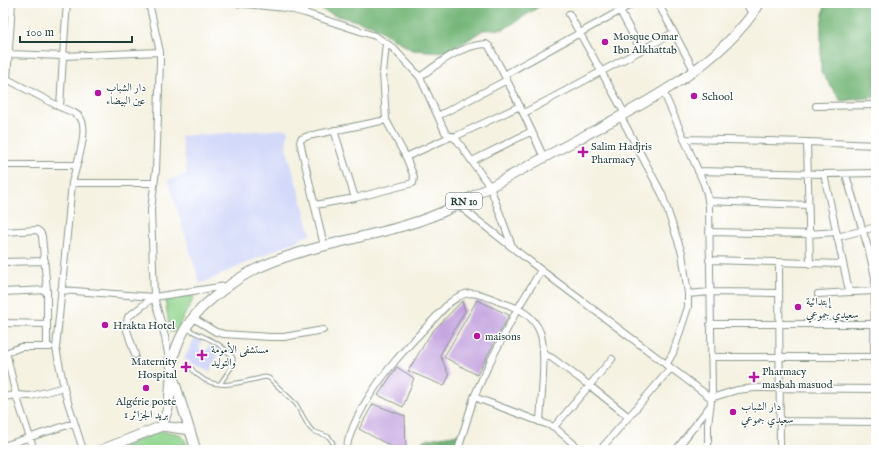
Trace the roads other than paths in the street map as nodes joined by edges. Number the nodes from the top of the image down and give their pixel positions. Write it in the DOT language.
graph roads {
  1 [pos="12,3"];
  2 [pos="67,3"];
  3 [pos="149,3"];
  4 [pos="235,3"];
  5 [pos="634,3"];
  6 [pos="658,3"];
  7 [pos="746,3"];
  8 [pos="760,3"];
  9 [pos="620,11"];
  10 [pos="569,14"];
  11 [pos="752,14"];
  12 [pos="580,32"];
  13 [pos="673,33"];
  14 [pos="386,43"];
  15 [pos="642,50"];
  16 [pos="160,52"];
  17 [pos="9,54"];
  18 [pos="63,56"];
  19 [pos="5,68"];
  20 [pos="694,70"];
  21 [pos="602,72"];
  22 [pos="506,77"];
  23 [pos="420,78"];
  24 [pos="7,79"];
  25 [pos="3,87"];
  26 [pos="663,91"];
  27 [pos="876,105"];
  28 [pos="520,106"];
  29 [pos="816,106"];
  30 [pos="60,107"];
  31 [pos="524,113"];
  32 [pos="438,116"];
  33 [pos="623,116"];
  34 [pos="386,120"];
  35 [pos="334,130"];
  36 [pos="532,131"];
  37 [pos="453,137"];
  38 [pos="684,139"];
  39 [pos="807,142"];
  40 [pos="876,145"];
  41 [pos="406,157"];
  42 [pos="544,158"];
  43 [pos="472,161"];
  44 [pos="3,165"];
  45 [pos="76,165"];
  46 [pos="698,171"];
  47 [pos="876,173"];
  48 [pos="808,174"];
  49 [pos="824,174"];
  50 [pos="846,175"];
  51 [pos="72,183"];
  52 [pos="154,183"];
  53 [pos="490,187"];
  54 [pos="355,198"];
  55 [pos="708,201"];
  56 [pos="315,205"];
  57 [pos="458,205"];
  58 [pos="808,205"];
  59 [pos="876,227"];
  60 [pos="862,231"];
  61 [pos="3,232"];
  62 [pos="709,232"];
  63 [pos="809,234"];
  64 [pos="836,234"];
  65 [pos="324,246"];
  66 [pos="513,248"];
  67 [pos="709,260"];
  68 [pos="45,261"];
  69 [pos="3,262"];
  70 [pos="779,263"];
  71 [pos="810,264"];
  72 [pos="843,264"];
  73 [pos="541,270"];
  74 [pos="227,286"];
  75 [pos="47,290"];
  76 [pos="61,290"];
  77 [pos="876,291"];
  78 [pos="3,292"];
  79 [pos="710,292"];
  80 [pos="850,292"];
  81 [pos="779,293"];
  82 [pos="688,294"];
  83 [pos="818,294"];
  84 [pos="154,297"];
  85 [pos="518,308"];
  86 [pos="194,318"];
  87 [pos="3,323"];
  88 [pos="47,324"];
  89 [pos="710,324"];
  90 [pos="779,324"];
  91 [pos="875,324"];
  92 [pos="186,328"];
  93 [pos="323,330"];
  94 [pos="47,347"];
  95 [pos="56,348"];
  96 [pos="4,353"];
  97 [pos="543,354"];
  98 [pos="135,355"];
  99 [pos="711,357"];
  100 [pos="779,357"];
  101 [pos="875,357"];
  102 [pos="612,359"];
  103 [pos="668,366"];
  104 [pos="190,367"];
  105 [pos="171,372"];
  106 [pos="876,376"];
  107 [pos="220,384"];
  108 [pos="590,386"];
  109 [pos="64,387"];
  110 [pos="779,388"];
  111 [pos="876,389"];
  112 [pos="16,395"];
  113 [pos="3,397"];
  114 [pos="474,397"];
  115 [pos="711,398"];
  116 [pos="710,406"];
  117 [pos="629,417"];
  118 [pos="540,422"];
  119 [pos="780,422"];
  120 [pos="876,422"];
  121 [pos="74,423"];
  122 [pos="162,426"];
  123 [pos="554,427"];
  124 [pos="190,430"];
  125 [pos="30,437"];
  126 [pos="333,443"];
  127 [pos="3,446"];
  128 [pos="34,450"];
  129 [pos="83,450"];
  130 [pos="101,450"];
  131 [pos="196,450"];
  132 [pos="346,450"];
  133 [pos="458,450"];
  134 [pos="581,450"];
  135 [pos="600,450"];
  136 [pos="676,450"];
  137 [pos="708,450"];
  138 [pos="780,450"];
  1 -- 17 [label="street"];
  2 -- 18 [label="street"];
  3 -- 16 [label="street"];
  4 -- 14 [label="street"];
  5 -- 9 [label="street"];
  6 -- 13 [label="street"];
  7 -- 11 [label="street"];
  8 -- 11 [label="main road, RN 10"];
  9 -- 12 [label="street"];
  9 -- 15 [label="street"];
  10 -- 12 [label="street"];
  11 -- 20 [label="main road, RN 10"];
  12 -- 21 [label="street"];
  12 -- 22 [label="street"];
  13 -- 15 [label="street"];
  13 -- 20 [label="street"];
  14 -- 23 [label="street"];
  14 -- 34 [label="street"];
  15 -- 21 [label="street"];
  16 -- 18 [label="street"];
  16 -- 52 [label="street"];
  17 -- 18 [label="street"];
  17 -- 19 [label="street"];
  18 -- 30 [label="street"];
  19 -- 24 [label="street"];
  20 -- 26 [label="main road, RN 10"];
  21 -- 31 [label="street"];
  21 -- 33 [label="street"];
  22 -- 23 [label="street"];
  22 -- 28 [label="street"];
  22 -- 32 [label="street"];
  23 -- 32 [label="street"];
  24 -- 25 [label="street"];
  24 -- 30 [label="street"];
  26 -- 33 [label="main road, RN 10"];
  26 -- 38 [label="street"];
  27 -- 29 [label="street"];
  28 -- 31 [label="street"];
  28 -- 37 [label="street"];
  30 -- 45 [label="street"];
  31 -- 36 [label="street"];
  32 -- 37 [label="street"];
  33 -- 42 [label="main road, RN 10"];
  33 -- 82 [label="street"];
  34 -- 35 [label="street"];
  34 -- 41 [label="street"];
  35 -- 54 [label="street"];
  35 -- 56 [label="street"];
  36 -- 42 [label="street"];
  36 -- 43 [label="street"];
  37 -- 41 [label="street"];
  37 -- 43 [label="street"];
  38 -- 39 [label="street"];
  38 -- 46 [label="street"];
  39 -- 40 [label="street"];
  39 -- 48 [label="street"];
  41 -- 54 [label="street"];
  42 -- 53 [label="main road, RN 10"];
  43 -- 53 [label="street"];
  44 -- 45 [label="street"];
  45 -- 51 [label="street"];
  46 -- 48 [label="street"];
  46 -- 55 [label="street"];
  47 -- 50 [label="street"];
  48 -- 49 [label="street"];
  48 -- 58 [label="street"];
  49 -- 50 [label="street"];
  49 -- 64 [label="street"];
  50 -- 60 [label="street"];
  51 -- 52 [label="street"];
  51 -- 76 [label="street"];
  52 -- 84 [label="street"];
  53 -- 57 [label="main road, RN 10"];
  53 -- 66 [label="street"];
  54 -- 56 [label="street"];
  55 -- 58 [label="street"];
  55 -- 62 [label="street"];
  56 -- 65 [label="street"];
  57 -- 65 [label="main road, RN 10"];
  57 -- 66 [label="street"];
  58 -- 63 [label="street"];
  59 -- 60 [label="street"];
  60 -- 64 [label="street"];
  60 -- 77 [label="street"];
  61 -- 68 [label="street"];
  62 -- 63 [label="street"];
  62 -- 67 [label="street"];
  63 -- 64 [label="street"];
  63 -- 71 [label="street"];
  64 -- 72 [label="street"];
  65 -- 74 [label="main road, RN 10"];
  66 -- 73 [label="street"];
  67 -- 70 [label="street"];
  67 -- 79 [label="street"];
  68 -- 69 [label="street"];
  68 -- 75 [label="street"];
  70 -- 71 [label="street"];
  70 -- 81 [label="street"];
  71 -- 72 [label="street"];
  72 -- 80 [label="street"];
  73 -- 85 [label="street"];
  73 -- 103 [label="street"];
  74 -- 84 [label="street"];
  74 -- 86 [label="main road, RN 10"];
  75 -- 78 [label="street"];
  75 -- 88 [label="street"];
  76 -- 84 [label="street"];
  76 -- 95 [label="street"];
  77 -- 80 [label="street"];
  77 -- 91 [label="street"];
  79 -- 81 [label="street"];
  79 -- 82 [label="street"];
  79 -- 89 [label="street"];
  80 -- 83 [label="street"];
  81 -- 90 [label="street"];
  82 -- 103 [label="street"];
  84 -- 98 [label="street"];
  84 -- 105 [label="street"];
  85 -- 97 [label="street"];
  85 -- 114 [label="street"];
  85 -- 132 [label="street"];
  86 -- 92 [label="main road, RN 10"];
  86 -- 93 [label="street"];
  87 -- 88 [label="street"];
  88 -- 94 [label="street"];
  89 -- 90 [label="street"];
  89 -- 99 [label="street"];
  90 -- 91 [label="street"];
  90 -- 100 [label="street"];
  91 -- 101 [label="street"];
  92 -- 105 [label="main road, RN 10"];
  92 -- 107 [label="lane"];
  94 -- 95 [label="street"];
  94 -- 96 [label="street"];
  95 -- 109 [label="street"];
  96 -- 112 [label="street"];
  97 -- 108 [label="street"];
  97 -- 118 [label="street"];
  99 -- 100 [label="street"];
  99 -- 115 [label="street"];
  100 -- 101 [label="street"];
  100 -- 110 [label="street"];
  101 -- 106 [label="street"];
  102 -- 108 [label="street"];
  103 -- 115 [label="street"];
  103 -- 117 [label="street"];
  104 -- 107 [label="lane"];
  105 -- 122 [label="main road, RN 10"];
  105 -- 124 [label="main road, RN 10"];
  107 -- 126 [label="lane"];
  108 -- 117 [label="street"];
  108 -- 123 [label="street"];
  109 -- 112 [label="street"];
  109 -- 121 [label="street"];
  110 -- 111 [label="street"];
  110 -- 115 [label="street"];
  110 -- 119 [label="street"];
  112 -- 113 [label="street"];
  112 -- 125 [label="street"];
  114 -- 118 [label="street"];
  114 -- 133 [label="street"];
  115 -- 116 [label="street"];
  116 -- 136 [label="street"];
  116 -- 137 [label="street"];
  117 -- 135 [label="street"];
  118 -- 123 [label="street"];
  119 -- 120 [label="street"];
  119 -- 138 [label="street"];
  121 -- 125 [label="street"];
  121 -- 129 [label="street"];
  122 -- 124 [label="main road"];
  122 -- 130 [label="main road"];
  123 -- 134 [label="street"];
  124 -- 131 [label="main road, RN 10"];
  125 -- 127 [label="street"];
  125 -- 128 [label="street"];
}
